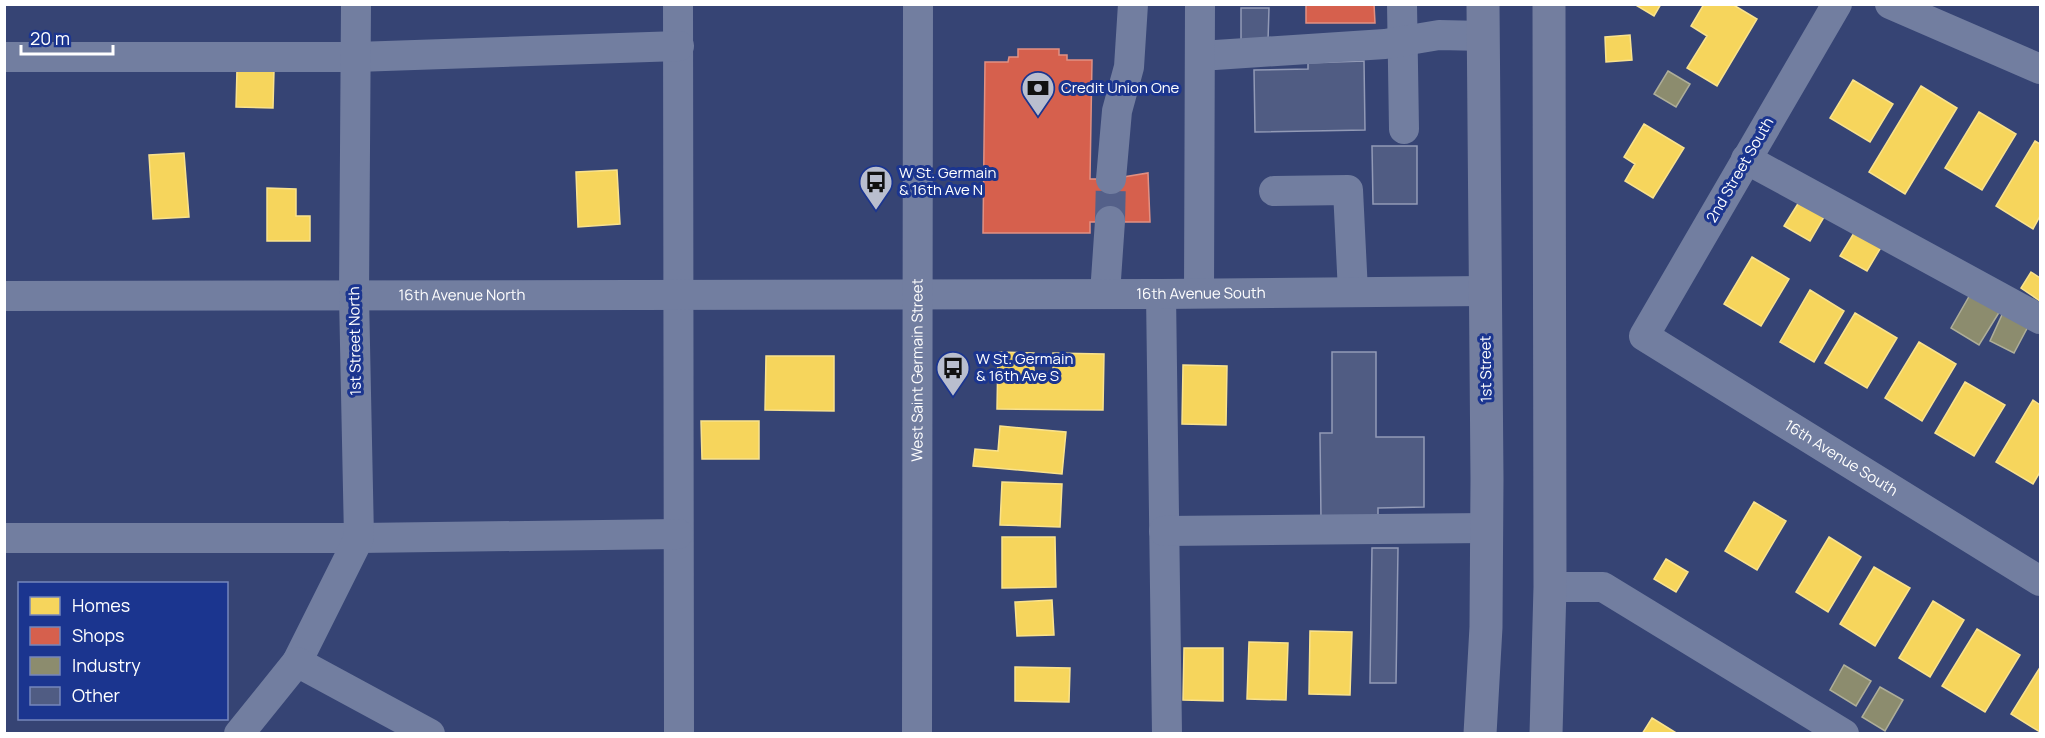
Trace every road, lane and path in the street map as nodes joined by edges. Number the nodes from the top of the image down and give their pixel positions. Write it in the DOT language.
graph roads {
  1 [pos="356,4"];
  2 [pos="678,4"];
  3 [pos="918,4"];
  4 [pos="1133,4"];
  5 [pos="1200,4"];
  6 [pos="1402,4"];
  7 [pos="1549,4"];
  8 [pos="1837,4"];
  9 [pos="1890,4"];
  10 [pos="1484,20"];
  11 [pos="1404,39"];
  12 [pos="679,46"];
  13 [pos="1200,56"];
  14 [pos="4,57"];
  15 [pos="356,57"];
  16 [pos="2040,69"];
  17 [pos="1404,129"];
  18 [pos="1746,159"];
  19 [pos="1111,179"];
  20 [pos="1274,191"];
  21 [pos="1110,221"];
  22 [pos="1485,291"];
  23 [pos="1353,292"];
  24 [pos="1200,293"];
  25 [pos="918,294"];
  26 [pos="1105,294"];
  27 [pos="1161,294"];
  28 [pos="677,295"];
  29 [pos="4,296"];
  30 [pos="354,296"];
  31 [pos="2040,319"];
  32 [pos="1644,336"];
  33 [pos="1487,528"];
  34 [pos="1164,531"];
  35 [pos="678,534"];
  36 [pos="4,538"];
  37 [pos="359,538"];
  38 [pos="2040,581"];
  39 [pos="1550,587"];
  40 [pos="297,662"];
  41 [pos="239,734"];
  42 [pos="430,734"];
  43 [pos="679,734"];
  44 [pos="917,734"];
  45 [pos="1167,734"];
  46 [pos="1480,734"];
  47 [pos="1546,734"];
  48 [pos="1844,734"];
  1 -- 15 [label="street, 1st Street North"];
  2 -- 12 [label="street"];
  3 -- 25 [label="street, West Saint Germain Street"];
  4 -- 19 [label="street"];
  5 -- 13 [label="street"];
  6 -- 11 [label="street"];
  7 -- 39 [label="highway"];
  8 -- 18 [label="street, 2nd Street South"];
  9 -- 16 [label="street"];
  10 -- 11 [label="street"];
  10 -- 22 [label="highway, 1st Street"];
  11 -- 13 [label="street"];
  11 -- 17 [label="street"];
  12 -- 15 [label="street"];
  12 -- 28 [label="street"];
  13 -- 24 [label="street"];
  14 -- 15 [label="street"];
  15 -- 30 [label="street, 1st Street North"];
  18 -- 31 [label="street"];
  18 -- 32 [label="street, 2nd Street South"];
  20 -- 23 [label="street"];
  21 -- 26 [label="street"];
  22 -- 23 [label="street, 16th Avenue South"];
  22 -- 33 [label="highway, 1st Street"];
  23 -- 24 [label="street, 16th Avenue South"];
  24 -- 27 [label="street, 16th Avenue South"];
  25 -- 26 [label="street, 16th Avenue South"];
  25 -- 28 [label="street, 16th Avenue North"];
  25 -- 44 [label="street, West Saint Germain Street"];
  26 -- 27 [label="street, 16th Avenue South"];
  27 -- 34 [label="street"];
  28 -- 30 [label="street, 16th Avenue North"];
  28 -- 35 [label="street"];
  29 -- 30 [label="street, 16th Avenue North"];
  30 -- 37 [label="street, 1st Street North"];
  32 -- 38 [label="street, 16th Avenue South"];
  33 -- 34 [label="street"];
  33 -- 46 [label="highway, 1st Street"];
  34 -- 45 [label="street"];
  35 -- 37 [label="street"];
  35 -- 43 [label="street"];
  36 -- 37 [label="street"];
  37 -- 40 [label="street, 1st Street North"];
  39 -- 47 [label="highway"];
  39 -- 48 [label="street"];
  40 -- 41 [label="street, 1st Street North"];
  40 -- 42 [label="street"];
}
